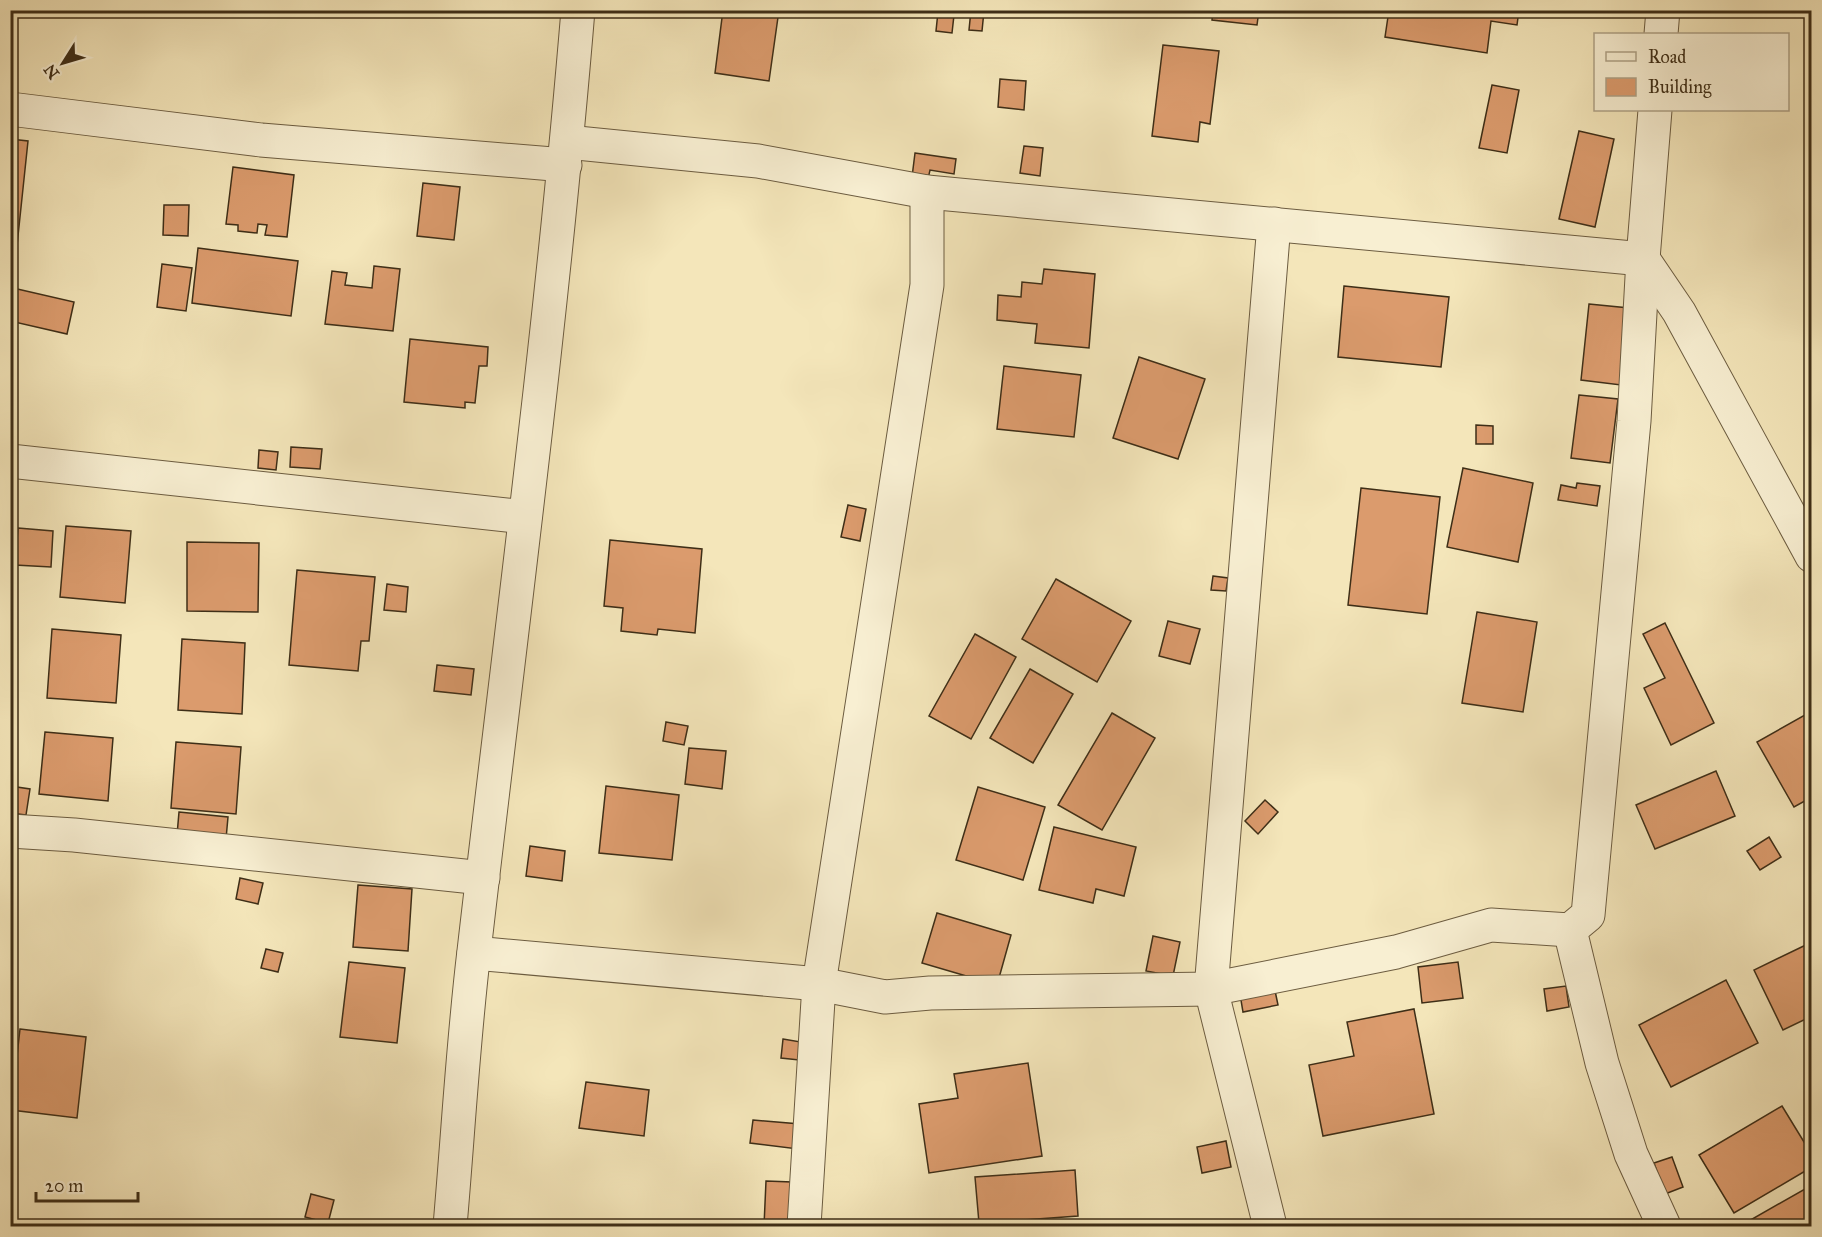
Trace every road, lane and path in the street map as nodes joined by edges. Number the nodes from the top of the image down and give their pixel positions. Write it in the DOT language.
graph roads {
  1 [pos="578,10"];
  2 [pos="1663,10"];
  3 [pos="1661,33"];
  4 [pos="10,109"];
  5 [pos="1655,111"];
  6 [pos="566,153"];
  7 [pos="927,192"];
  8 [pos="1274,224"];
  9 [pos="1643,259"];
  10 [pos="10,461"];
  11 [pos="525,517"];
  12 [pos="1812,556"];
  13 [pos="10,831"];
  14 [pos="483,878"];
  15 [pos="1570,930"];
  16 [pos="474,953"];
  17 [pos="819,984"];
  18 [pos="1210,989"];
  19 [pos="450,1227"];
  20 [pos="804,1227"];
  21 [pos="1270,1227"];
  22 [pos="1664,1227"];
  1 -- 6 [label="street"];
  2 -- 3 [label="street"];
  4 -- 6 [label="street"];
  5 -- 9 [label="street"];
  6 -- 7 [label="street"];
  6 -- 11 [label="street"];
  7 -- 8 [label="street"];
  7 -- 17 [label="street"];
  8 -- 9 [label="street"];
  8 -- 18 [label="street"];
  9 -- 12 [label="street"];
  9 -- 15 [label="street"];
  10 -- 11 [label="street"];
  11 -- 14 [label="street"];
  13 -- 14 [label="street"];
  14 -- 16 [label="street"];
  15 -- 18 [label="street"];
  15 -- 22 [label="street"];
  16 -- 17 [label="street"];
  16 -- 19 [label="street"];
  17 -- 18 [label="street"];
  17 -- 20 [label="street"];
  18 -- 21 [label="street"];
}
